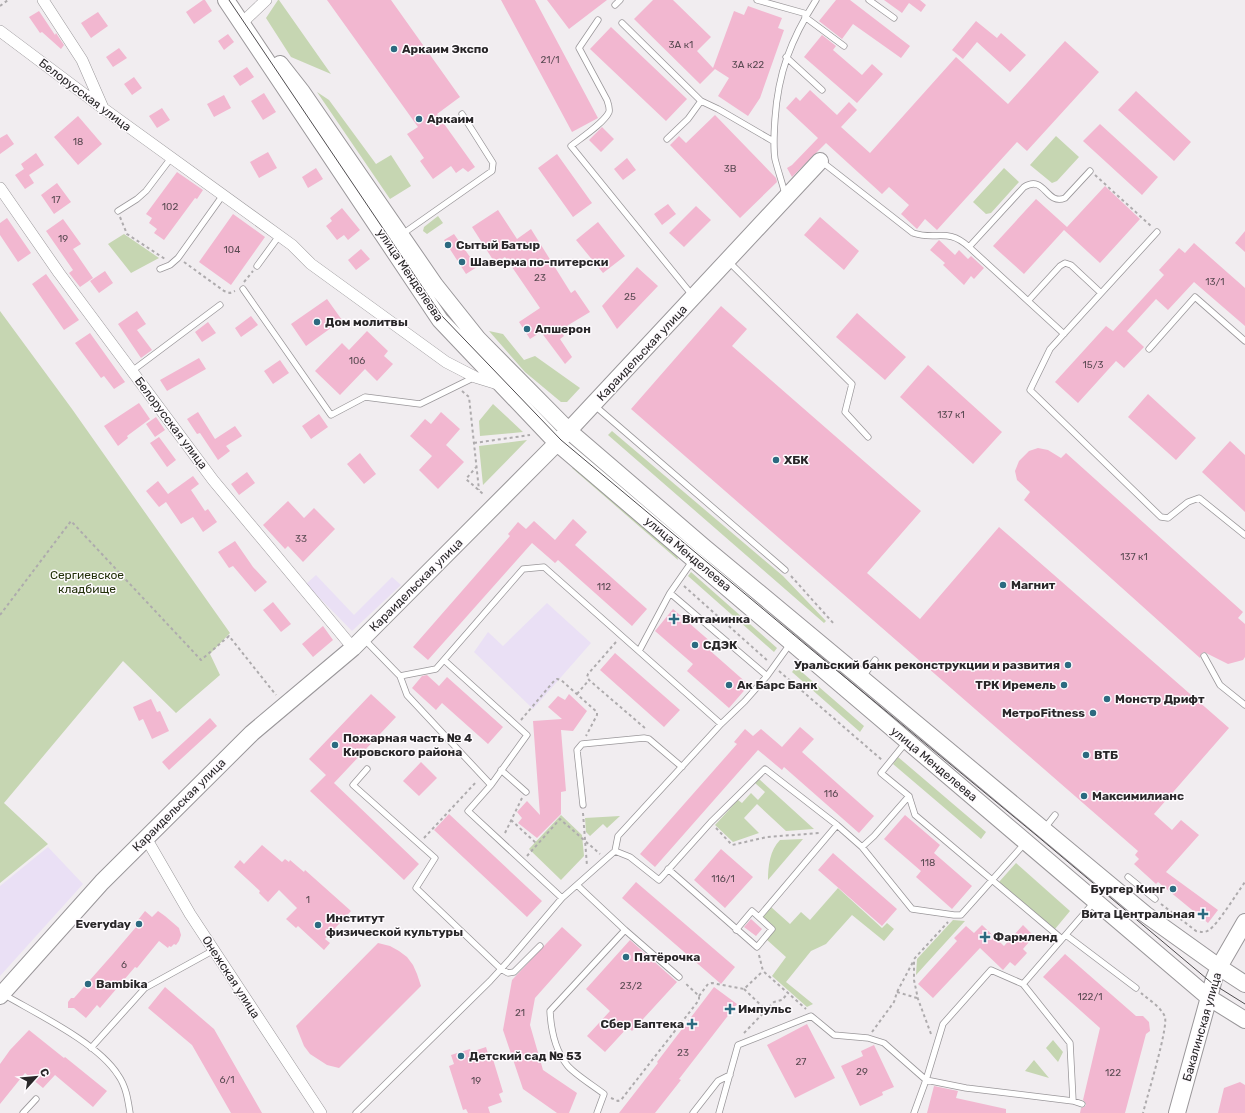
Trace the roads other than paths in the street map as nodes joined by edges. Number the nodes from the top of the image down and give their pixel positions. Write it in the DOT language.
graph roads {
  1 [pos="43,0"];
  2 [pos="226,0"];
  3 [pos="266,0"];
  4 [pos="620,0"];
  5 [pos="759,0"];
  6 [pos="816,0"];
  7 [pos="869,0"];
  8 [pos="615,5"];
  9 [pos="806,16"];
  10 [pos="894,18"];
  11 [pos="245,20"];
  12 [pos="598,20"];
  13 [pos="622,23"];
  14 [pos="0,31"];
  15 [pos="844,46"];
  16 [pos="786,57"];
  17 [pos="822,90"];
  18 [pos="701,101"];
  19 [pos="104,109"];
  20 [pos="462,114"];
  21 [pos="667,139"];
  22 [pos="773,141"];
  23 [pos="171,158"];
  24 [pos="820,161"];
  25 [pos="1090,170"];
  26 [pos="0,188"];
  27 [pos="223,195"];
  28 [pos="786,198"];
  29 [pos="118,211"];
  30 [pos="1157,232"];
  31 [pos="400,235"];
  32 [pos="279,236"];
  33 [pos="969,247"];
  34 [pos="728,261"];
  35 [pos="257,266"];
  36 [pos="160,269"];
  37 [pos="243,289"];
  38 [pos="1102,293"];
  39 [pos="694,297"];
  40 [pos="1028,301"];
  41 [pos="220,305"];
  42 [pos="1064,334"];
  43 [pos="1245,341"];
  44 [pos="1149,349"];
  45 [pos="132,371"];
  46 [pos="475,378"];
  47 [pos="509,381"];
  48 [pos="593,405"];
  49 [pos="569,431"];
  50 [pos="868,437"];
  51 [pos="557,443"];
  52 [pos="1245,534"];
  53 [pos="693,559"];
  54 [pos="785,570"];
  55 [pos="670,593"];
  56 [pos="358,643"];
  57 [pos="792,643"];
  58 [pos="639,651"];
  59 [pos="1204,656"];
  60 [pos="444,660"];
  61 [pos="875,660"];
  62 [pos="400,676"];
  63 [pos="767,676"];
  64 [pos="862,678"];
  65 [pos="1245,705"];
  66 [pos="721,724"];
  67 [pos="907,741"];
  68 [pos="682,767"];
  69 [pos="367,769"];
  70 [pos="501,770"];
  71 [pos="490,785"];
  72 [pos="526,792"];
  73 [pos="909,796"];
  74 [pos="583,805"];
  75 [pos="1055,815"];
  76 [pos="837,825"];
  77 [pos="1044,830"];
  78 [pos="146,838"];
  79 [pos="1026,842"];
  80 [pos="862,847"];
  81 [pos="615,851"];
  82 [pos="668,869"];
  83 [pos="1128,877"];
  84 [pos="993,880"];
  85 [pos="577,885"];
  86 [pos="562,898"];
  87 [pos="1155,900"];
  88 [pos="1095,901"];
  89 [pos="759,917"];
  90 [pos="1245,922"];
  91 [pos="625,930"];
  92 [pos="736,930"];
  93 [pos="1064,937"];
  94 [pos="540,946"];
  95 [pos="214,950"];
  96 [pos="1219,968"];
  97 [pos="501,969"];
  98 [pos="679,977"];
  99 [pos="1023,984"];
  100 [pos="1245,984"];
  101 [pos="1136,988"];
  102 [pos="1,995"];
  103 [pos="1208,998"];
  104 [pos="1245,1020"];
  105 [pos="91,1048"];
  106 [pos="730,1075"];
  107 [pos="926,1080"];
  108 [pos="36,1099"];
  109 [pos="1074,1101"];
  110 [pos="1082,1104"];
  111 [pos="1180,1109"];
  112 [pos="23,1113"];
  113 [pos="130,1113"];
  114 [pos="321,1113"];
  115 [pos="356,1113"];
  116 [pos="597,1113"];
  117 [pos="692,1113"];
  118 [pos="719,1113"];
  119 [pos="914,1113"];
  1 -- 19 [label="street"];
  2 -- 11 [label="main road, улица Менделеева"];
  2 -- 47 [label="main road, улица Менделеева"];
  3 -- 11 [label="street"];
  4 -- 8 [label="lane"];
  5 -- 9 [label="lane"];
  6 -- 9 [label="lane"];
  7 -- 10 [label="lane"];
  9 -- 15 [label="lane"];
  9 -- 16 [label="lane"];
  11 -- 31 [label="main road, улица Менделеева"];
  12 -- 39 [label="lane"];
  13 -- 18 [label="lane"];
  14 -- 19 [label="street, Белорусская улица"];
  16 -- 17 [label="lane"];
  16 -- 22 [label="lane"];
  18 -- 21 [label="lane"];
  18 -- 22 [label="lane"];
  19 -- 23 [label="street, Белорусская улица"];
  20 -- 31 [label="lane"];
  22 -- 28 [label="lane"];
  23 -- 27 [label="street, Белорусская улица"];
  23 -- 29 [label="lane"];
  24 -- 28 [label="main road, Караидельская улица"];
  24 -- 33 [label="lane"];
  25 -- 33 [label="lane"];
  26 -- 45 [label="street, Белорусская улица"];
  27 -- 32 [label="street, Белорусская улица"];
  27 -- 36 [label="lane"];
  28 -- 34 [label="main road, Караидельская улица"];
  30 -- 38 [label="lane"];
  31 -- 47 [label="main road, улица Менделеева"];
  32 -- 35 [label="lane"];
  32 -- 46 [label="street, Белорусская улица"];
  33 -- 40 [label="lane"];
  34 -- 39 [label="main road, Караидельская улица"];
  34 -- 50 [label="lane"];
  37 -- 46 [label="lane"];
  38 -- 40 [label="lane"];
  38 -- 42 [label="lane"];
  39 -- 48 [label="main road, Караидельская улица"];
  40 -- 42 [label="lane"];
  41 -- 45 [label="lane"];
  42 -- 52 [label="lane"];
  43 -- 44 [label="lane"];
  45 -- 56 [label="street, Белорусская улица"];
  46 -- 47 [label="street, Белорусская улица"];
  47 -- 49 [label="main road, улица Менделеева"];
  47 -- 51 [label="main road, улица Менделеева"];
  48 -- 49 [label="main road, Караидельская улица"];
  48 -- 54 [label="lane"];
  49 -- 51 [label="main road, Караидельская улица"];
  49 -- 64 [label="main road, улица Менделеева"];
  51 -- 53 [label="main road, улица Менделеева"];
  51 -- 56 [label="main road, Караидельская улица"];
  53 -- 55 [label="lane"];
  53 -- 57 [label="main road, улица Менделеева"];
  55 -- 58 [label="lane"];
  55 -- 63 [label="lane"];
  56 -- 62 [label="lane"];
  56 -- 78 [label="main road, Караидельская улица"];
  57 -- 63 [label="lane"];
  57 -- 67 [label="main road, улица Менделеева"];
  58 -- 60 [label="lane"];
  58 -- 66 [label="lane"];
  59 -- 65 [label="lane"];
  60 -- 62 [label="lane"];
  60 -- 70 [label="lane"];
  61 -- 64 [label="lane"];
  62 -- 71 [label="lane"];
  63 -- 66 [label="lane"];
  64 -- 77 [label="main road, улица Менделеева"];
  66 -- 68 [label="lane"];
  67 -- 73 [label="lane"];
  67 -- 79 [label="main road, улица Менделеева"];
  68 -- 74 [label="lane"];
  68 -- 81 [label="lane"];
  69 -- 97 [label="lane"];
  70 -- 71 [label="lane"];
  70 -- 72 [label="lane"];
  71 -- 86 [label="lane"];
  73 -- 80 [label="lane"];
  73 -- 84 [label="lane"];
  75 -- 77 [label="lane"];
  76 -- 80 [label="lane"];
  76 -- 82 [label="lane"];
  76 -- 89 [label="lane"];
  77 -- 96 [label="main road, улица Менделеева"];
  78 -- 95 [label="street, Онежская улица"];
  78 -- 102 [label="main road, Караидельская улица"];
  79 -- 84 [label="lane"];
  79 -- 88 [label="main road, улица Менделеева"];
  80 -- 84 [label="lane"];
  81 -- 82 [label="lane"];
  81 -- 85 [label="lane"];
  82 -- 92 [label="lane"];
  83 -- 87 [label="lane"];
  84 -- 93 [label="lane"];
  85 -- 86 [label="lane"];
  85 -- 91 [label="lane"];
  86 -- 97 [label="lane"];
  88 -- 93 [label="lane"];
  88 -- 103 [label="main road, улица Менделеева"];
  89 -- 92 [label="lane"];
  89 -- 92 [label="lane"];
  90 -- 96 [label="main road, Бакалинская улица"];
  91 -- 98 [label="lane"];
  91 -- 116 [label="lane"];
  93 -- 99 [label="lane"];
  93 -- 101 [label="lane"];
  94 -- 97 [label="lane"];
  95 -- 105 [label="lane"];
  95 -- 114 [label="street, Онежская улица"];
  96 -- 100 [label="main road, улица Менделеева"];
  96 -- 103 [label="main road, Бакалинская улица"];
  97 -- 115 [label="lane"];
  99 -- 107 [label="lane"];
  99 -- 109 [label="lane"];
  102 -- 105 [label="lane"];
  103 -- 104 [label="main road, улица Менделеева"];
  103 -- 111 [label="main road, Бакалинская улица"];
  105 -- 113 [label="lane"];
  106 -- 107 [label="lane"];
  106 -- 117 [label="lane"];
  106 -- 118 [label="lane"];
  107 -- 109 [label="lane"];
  107 -- 119 [label="lane"];
  108 -- 112 [label="lane"];
  109 -- 110 [label="lane"];
}
